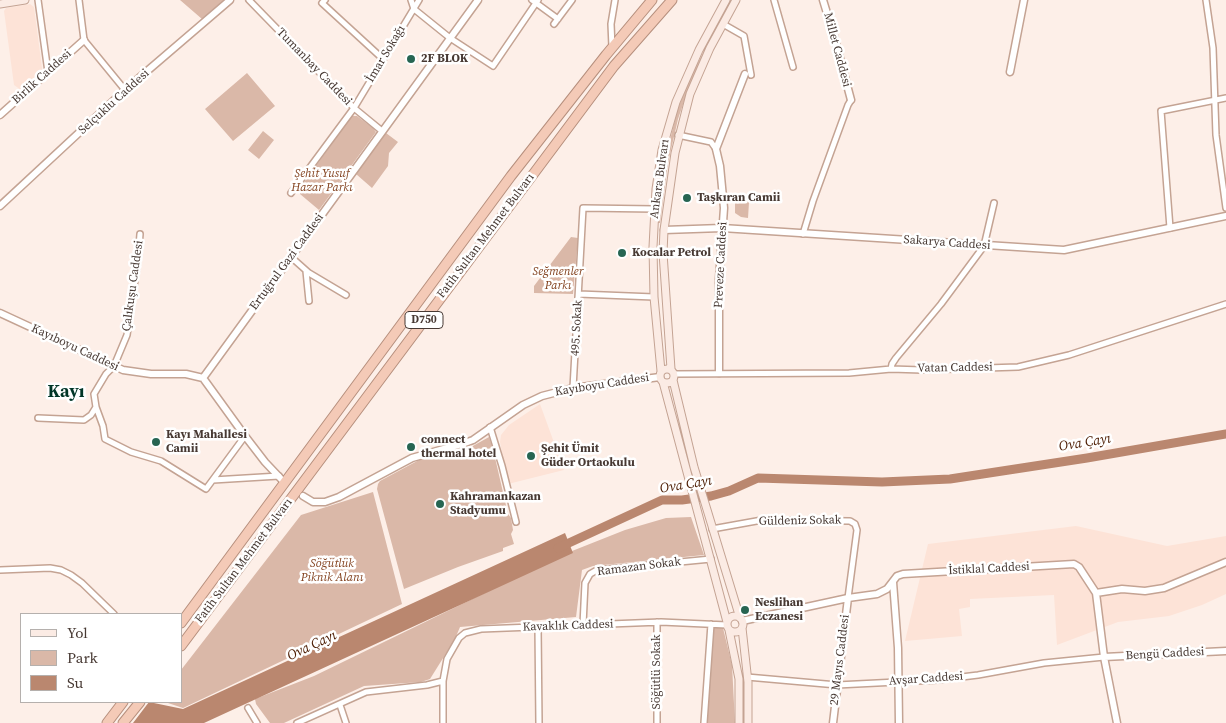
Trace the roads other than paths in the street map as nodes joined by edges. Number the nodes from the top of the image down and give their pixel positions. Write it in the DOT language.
graph roads {
  1 [pos="25,0"];
  2 [pos="38,0"];
  3 [pos="79,0"];
  4 [pos="230,0"];
  5 [pos="250,0"];
  6 [pos="411,0"];
  7 [pos="419,0"];
  8 [pos="478,0"];
  9 [pos="572,0"];
  10 [pos="615,0"];
  11 [pos="652,0"];
  12 [pos="672,0"];
  13 [pos="726,0"];
  14 [pos="736,0"];
  15 [pos="774,0"];
  16 [pos="823,0"];
  17 [pos="1024,0"];
  18 [pos="1206,0"];
  19 [pos="323,1"];
  20 [pos="535,1"];
  21 [pos="0,4"];
  22 [pos="414,9"];
  23 [pos="723,24"];
  24 [pos="450,38"];
  25 [pos="84,40"];
  26 [pos="612,47"];
  27 [pos="383,59"];
  28 [pos="793,67"];
  29 [pos="48,72"];
  30 [pos="1010,72"];
  31 [pos="748,74"];
  32 [pos="125,90"];
  33 [pos="1226,98"];
  34 [pos="851,100"];
  35 [pos="1215,100"];
  36 [pos="354,108"];
  37 [pos="0,115"];
  38 [pos="382,130"];
  39 [pos="678,135"];
  40 [pos="716,149"];
  41 [pos="291,192"];
  42 [pos="994,203"];
  43 [pos="0,206"];
  44 [pos="1226,208"];
  45 [pos="655,209"];
  46 [pos="1226,216"];
  47 [pos="722,228"];
  48 [pos="1170,228"];
  49 [pos="653,229"];
  50 [pos="664,230"];
  51 [pos="140,234"];
  52 [pos="803,234"];
  53 [pos="984,246"];
  54 [pos="290,257"];
  55 [pos="306,270"];
  56 [pos="579,294"];
  57 [pos="346,295"];
  58 [pos="654,297"];
  59 [pos="665,298"];
  60 [pos="309,301"];
  61 [pos="1226,304"];
  62 [pos="0,313"];
  63 [pos="114,366"];
  64 [pos="891,369"];
  65 [pos="719,373"];
  66 [pos="673,375"];
  67 [pos="661,377"];
  68 [pos="203,378"];
  69 [pos="573,388"];
  70 [pos="96,407"];
  71 [pos="38,418"];
  72 [pos="490,428"];
  73 [pos="245,436"];
  74 [pos="281,478"];
  75 [pos="212,480"];
  76 [pos="303,496"];
  77 [pos="516,522"];
  78 [pos="712,529"];
  79 [pos="711,559"];
  80 [pos="1226,562"];
  81 [pos="0,570"];
  82 [pos="893,581"];
  83 [pos="1096,593"];
  84 [pos="848,598"];
  85 [pos="113,613"];
  86 [pos="182,622"];
  87 [pos="657,622"];
  88 [pos="741,622"];
  89 [pos="711,624"];
  90 [pos="583,625"];
  91 [pos="728,626"];
  92 [pos="538,627"];
  93 [pos="182,645"];
  94 [pos="1226,651"];
  95 [pos="1104,657"];
  96 [pos="747,676"];
  97 [pos="443,681"];
  98 [pos="899,682"];
  99 [pos="837,685"];
  100 [pos="122,703"];
  101 [pos="139,703"];
  102 [pos="340,705"];
  103 [pos="248,708"];
  104 [pos="107,723"];
  105 [pos="124,723"];
  106 [pos="257,723"];
  107 [pos="297,723"];
  108 [pos="346,723"];
  109 [pos="443,723"];
  110 [pos="539,723"];
  111 [pos="657,723"];
  112 [pos="704,723"];
  113 [pos="739,723"];
  114 [pos="748,723"];
  115 [pos="833,723"];
  116 [pos="899,723"];
  117 [pos="1117,723"];
  1 -- 21 [label="main road"];
  2 -- 29 [label="street"];
  3 -- 25 [label="street"];
  4 -- 32 [label="street, Selçuklu Caddesi"];
  5 -- 36 [label="street, Tumanbay Caddesi"];
  6 -- 22 [label="street"];
  7 -- 22 [label="street, İmar Sokağı"];
  8 -- 24 [label="street, Ertuğrul Gazi Caddesi"];
  9 -- 20 [label="street"];
  10 -- 26 [label="street"];
  11 -- 26 [label="highway, Fatih Sultan Mehmet Bulvarı / D750"];
  12 -- 93 [label="highway, Fatih Sultan Mehmet Bulvarı / D750"];
  13 -- 45 [label="main road, Ankara Bulvarı"];
  14 -- 23 [label="main road, Ankara Bulvarı"];
  15 -- 28 [label="street"];
  16 -- 34 [label="street, Millet Caddesi"];
  17 -- 30 [label="street"];
  18 -- 35 [label="street"];
  19 -- 27 [label="street"];
  20 -- 24 [label="street"];
  22 -- 24 [label="street"];
  22 -- 27 [label="street, İmar Sokağı"];
  23 -- 31 [label="street"];
  23 -- 39 [label="main road, Ankara Bulvarı"];
  24 -- 38 [label="street, Ertuğrul Gazi Caddesi"];
  25 -- 29 [label="street, Birlik Caddesi"];
  25 -- 32 [label="street"];
  26 -- 86 [label="highway, Fatih Sultan Mehmet Bulvarı / D750"];
  27 -- 36 [label="street, İmar Sokağı"];
  29 -- 37 [label="street, Birlik Caddesi"];
  31 -- 40 [label="street"];
  32 -- 43 [label="street, Selçuklu Caddesi"];
  33 -- 35 [label="street"];
  34 -- 52 [label="street"];
  35 -- 44 [label="street"];
  35 -- 48 [label="street"];
  36 -- 38 [label="street, Tumanbay Caddesi"];
  36 -- 41 [label="street, İmar Sokağı"];
  38 -- 54 [label="street, Ertuğrul Gazi Caddesi"];
  39 -- 40 [label="street"];
  39 -- 50 [label="main road, Ankara Bulvarı"];
  40 -- 47 [label="street, Preveze Caddesi"];
  42 -- 53 [label="street"];
  45 -- 49 [label="main road, Ankara Bulvarı"];
  45 -- 56 [label="street, 495. Sokak"];
  46 -- 48 [label="street, Sakarya Caddesi"];
  47 -- 50 [label="street, Sakarya Caddesi"];
  47 -- 52 [label="street, Sakarya Caddesi"];
  47 -- 65 [label="street, Preveze Caddesi"];
  48 -- 53 [label="street, Sakarya Caddesi"];
  49 -- 50 [label="main road"];
  49 -- 58 [label="main road, Ankara Bulvarı"];
  50 -- 59 [label="main road, Ankara Bulvarı"];
  51 -- 63 [label="street, Çalıkuşu Caddesi"];
  52 -- 53 [label="street, Sakarya Caddesi"];
  53 -- 64 [label="street"];
  54 -- 55 [label="street"];
  54 -- 68 [label="street, Ertuğrul Gazi Caddesi"];
  55 -- 57 [label="street"];
  55 -- 60 [label="street"];
  56 -- 58 [label="street"];
  56 -- 69 [label="street, 495. Sokak"];
  58 -- 59 [label="main road"];
  58 -- 67 [label="main road, Ankara Bulvarı"];
  59 -- 66 [label="main road, Ankara Bulvarı"];
  61 -- 64 [label="street, Vatan Caddesi"];
  62 -- 63 [label="street, Kayıboyu Caddesi"];
  63 -- 68 [label="street, Kayıboyu Caddesi"];
  63 -- 70 [label="street, Çalıkuşu Caddesi"];
  64 -- 65 [label="street, Vatan Caddesi"];
  65 -- 66 [label="street, Vatan Caddesi"];
  66 -- 67 [label="main road"];
  66 -- 67 [label="main road"];
  66 -- 78 [label="main road, Ankara Bulvarı"];
  67 -- 69 [label="street, Kayıboyu Caddesi"];
  67 -- 79 [label="main road, Ankara Bulvarı"];
  68 -- 73 [label="street"];
  69 -- 72 [label="street, Kayıboyu Caddesi"];
  70 -- 71 [label="street"];
  70 -- 75 [label="street"];
  72 -- 76 [label="street, Kayıboyu Caddesi"];
  72 -- 77 [label="street"];
  73 -- 74 [label="street"];
  73 -- 75 [label="street"];
  74 -- 75 [label="street"];
  78 -- 84 [label="street, Güldeniz Sokak"];
  78 -- 88 [label="main road, Ankara Bulvarı"];
  79 -- 90 [label="street, Ramazan Sokak"];
  79 -- 91 [label="main road"];
  80 -- 83 [label="street"];
  81 -- 85 [label="street"];
  82 -- 83 [label="street, İstiklal Caddesi"];
  82 -- 84 [label="street, İstiklal Caddesi"];
  82 -- 98 [label="street"];
  83 -- 95 [label="street"];
  84 -- 88 [label="street, İstiklal Caddesi"];
  84 -- 99 [label="street, 29 Mayıs Caddesi"];
  87 -- 89 [label="street, Kavaklık Caddesi"];
  87 -- 90 [label="street, Kavaklık Caddesi"];
  87 -- 111 [label="street, Söğütlü Sokak"];
  88 -- 91 [label="main road"];
  88 -- 91 [label="main road"];
  88 -- 96 [label="main road, Ankara Bulvarı"];
  89 -- 91 [label="street, Kavaklık Caddesi"];
  89 -- 112 [label="street"];
  90 -- 92 [label="street, Kavaklık Caddesi"];
  91 -- 113 [label="main road"];
  92 -- 97 [label="street, Kavaklık Caddesi"];
  92 -- 110 [label="street"];
  94 -- 95 [label="street, Bengü Caddesi"];
  95 -- 98 [label="street, Avşar Caddesi"];
  95 -- 117 [label="street"];
  96 -- 99 [label="street, Avşar Caddesi"];
  96 -- 114 [label="main road, Ankara Bulvarı"];
  97 -- 102 [label="street"];
  97 -- 109 [label="street"];
  98 -- 99 [label="street, Avşar Caddesi"];
  98 -- 116 [label="street"];
  99 -- 115 [label="street, 29 Mayıs Caddesi"];
  100 -- 104 [label="highway"];
  101 -- 105 [label="highway"];
  102 -- 107 [label="street"];
  102 -- 108 [label="street"];
  103 -- 106 [label="street"];
}
